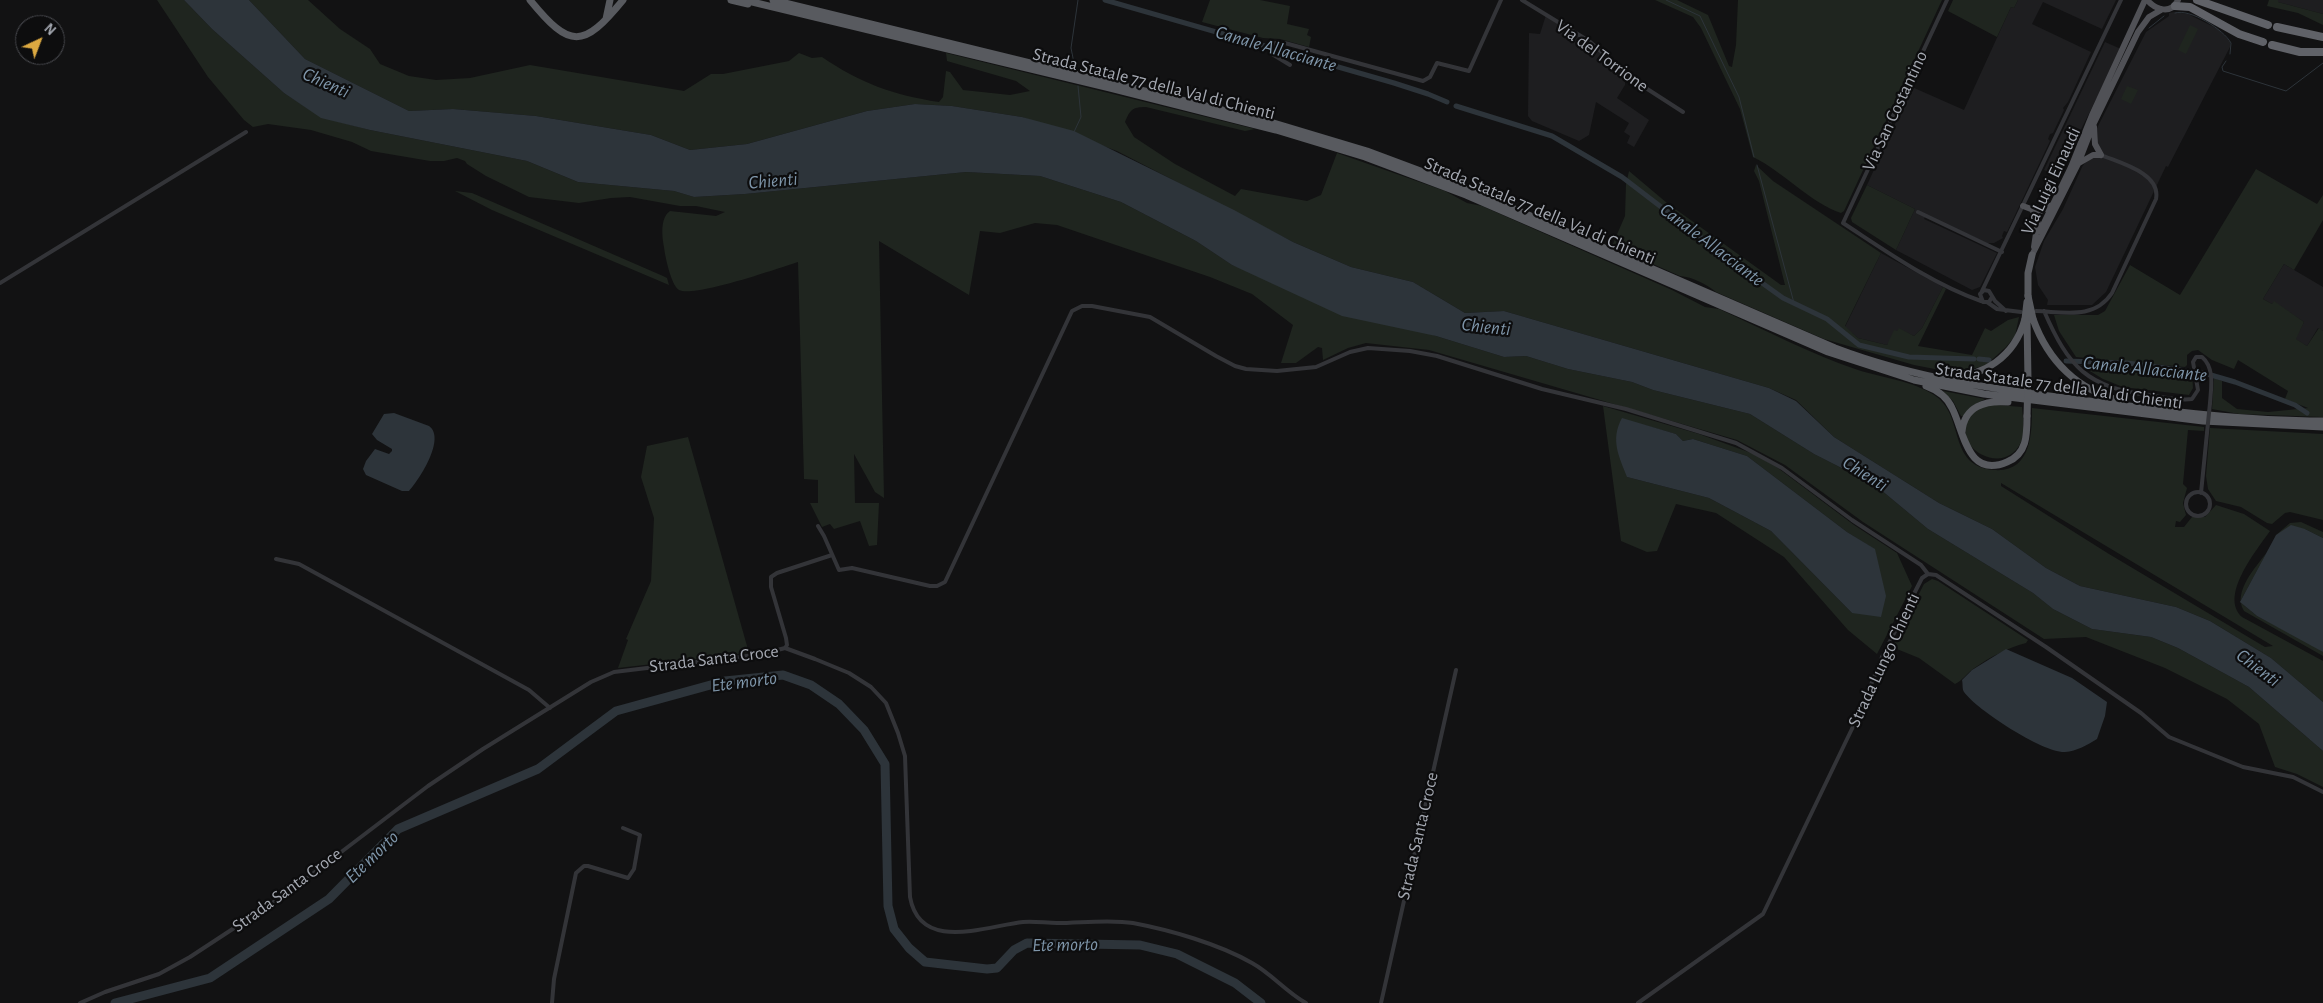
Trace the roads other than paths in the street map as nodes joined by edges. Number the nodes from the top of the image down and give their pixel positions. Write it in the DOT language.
graph roads {
  1 [pos="530,0"];
  2 [pos="610,0"];
  3 [pos="623,0"];
  4 [pos="731,0"];
  5 [pos="744,0"];
  6 [pos="773,0"];
  7 [pos="1501,0"];
  8 [pos="1522,0"];
  9 [pos="1946,0"];
  10 [pos="2121,0"];
  11 [pos="2146,0"];
  12 [pos="2196,0"];
  13 [pos="2204,0"];
  14 [pos="2176,3"];
  15 [pos="2211,6"];
  16 [pos="778,8"];
  17 [pos="2160,10"];
  18 [pos="605,22"];
  19 [pos="2268,24"];
  20 [pos="2277,27"];
  21 [pos="2308,35"];
  22 [pos="2323,36"];
  23 [pos="923,40"];
  24 [pos="2263,42"];
  25 [pos="2323,43"];
  26 [pos="2272,45"];
  27 [pos="2322,53"];
  28 [pos="1290,65"];
  29 [pos="1682,112"];
  30 [pos="2094,123"];
  31 [pos="246,132"];
  32 [pos="2101,155"];
  33 [pos="2078,164"];
  34 [pos="2053,204"];
  35 [pos="2023,206"];
  36 [pos="2033,211"];
  37 [pos="1918,212"];
  38 [pos="2034,247"];
  39 [pos="2002,252"];
  40 [pos="2032,255"];
  41 [pos="1990,277"];
  42 [pos="0,282"];
  43 [pos="1981,292"];
  44 [pos="1990,292"];
  45 [pos="1967,295"];
  46 [pos="1992,298"];
  47 [pos="1981,300"];
  48 [pos="1987,302"];
  49 [pos="2006,311"];
  50 [pos="2036,311"];
  51 [pos="2044,312"];
  52 [pos="2027,317"];
  53 [pos="1844,355"];
  54 [pos="2097,408"];
  55 [pos="2224,417"];
  56 [pos="2323,421"];
  57 [pos="2308,424"];
  58 [pos="2323,427"];
  59 [pos="1962,438"];
  60 [pos="2201,493"];
  61 [pos="818,526"];
  62 [pos="832,555"];
  63 [pos="276,558"];
  64 [pos="1928,574"];
  65 [pos="785,648"];
  66 [pos="1456,670"];
  67 [pos="550,708"];
  68 [pos="2323,792"];
  69 [pos="624,828"];
  70 [pos="80,1003"];
  71 [pos="552,1003"];
  72 [pos="1306,1003"];
  73 [pos="1381,1003"];
  74 [pos="1638,1003"];
  1 -- 18 [label="highway"];
  2 -- 18 [label="highway"];
  3 -- 18 [label="highway"];
  4 -- 16 [label="highway"];
  5 -- 16 [label="highway, Strada Statale 77 della Val di Chienti"];
  6 -- 23 [label="highway, Strada Statale 77 della Val di Chienti"];
  7 -- 28 [label="street"];
  8 -- 29 [label="street, Via del Torrione"];
  9 -- 45 [label="street, Via San Costantino"];
  10 -- 35 [label="street"];
  11 -- 17 [label="main road, Via Luigi Einaudi"];
  11 -- 34 [label="main road, Via Luigi Einaudi"];
  12 -- 15 [label="highway"];
  13 -- 15 [label="highway"];
  14 -- 17 [label="main road, Via Luigi Einaudi"];
  14 -- 24 [label="highway"];
  15 -- 19 [label="highway"];
  16 -- 23 [label="highway, Strada Statale 77 della Val di Chienti"];
  17 -- 30 [label="main road, Via Luigi Einaudi"];
  20 -- 21 [label="highway"];
  21 -- 22 [label="highway"];
  21 -- 25 [label="highway"];
  23 -- 53 [label="highway, Strada Statale 77 della Val di Chienti"];
  26 -- 27 [label="highway"];
  30 -- 32 [label="main road"];
  30 -- 33 [label="main road, Via Luigi Einaudi"];
  31 -- 42 [label="street"];
  32 -- 33 [label="main road"];
  32 -- 51 [label="street"];
  33 -- 40 [label="main road, Via Luigi Einaudi"];
  34 -- 36 [label="main road"];
  34 -- 38 [label="main road, Via Luigi Einaudi"];
  35 -- 36 [label="main road"];
  35 -- 39 [label="street"];
  36 -- 38 [label="main road"];
  37 -- 39 [label="street"];
  38 -- 40 [label="main road, Via Luigi Einaudi"];
  39 -- 41 [label="street"];
  40 -- 52 [label="highway, bridge"];
  41 -- 43 [label="street"];
  41 -- 44 [label="street"];
  43 -- 44 [label="street"];
  43 -- 45 [label="street"];
  43 -- 47 [label="street"];
  44 -- 46 [label="street"];
  45 -- 47 [label="street"];
  46 -- 48 [label="street"];
  46 -- 49 [label="street"];
  47 -- 48 [label="street"];
  48 -- 49 [label="street"];
  49 -- 52 [label="street"];
  50 -- 51 [label="street"];
  51 -- 60 [label="street, bridge"];
  52 -- 53 [label="highway"];
  52 -- 55 [label="highway"];
  52 -- 59 [label="highway, bridge"];
  53 -- 54 [label="highway, Strada Statale 77 della Val di Chienti"];
  53 -- 55 [label="highway, Strada Statale 77 della Val di Chienti"];
  53 -- 59 [label="highway"];
  54 -- 57 [label="highway, Strada Statale 77 della Val di Chienti"];
  54 -- 59 [label="highway"];
  55 -- 57 [label="highway, Strada Statale 77 della Val di Chienti"];
  56 -- 57 [label="highway, Strada Statale 77 della Val di Chienti"];
  57 -- 58 [label="highway, Strada Statale 77 della Val di Chienti"];
  60 -- 60 [label="street"];
  61 -- 62 [label="street"];
  62 -- 64 [label="street"];
  62 -- 65 [label="street"];
  63 -- 67 [label="street"];
  64 -- 68 [label="street, Strada Lungo Chienti"];
  64 -- 74 [label="street, Strada Lungo Chienti"];
  65 -- 67 [label="street, Strada Santa Croce"];
  65 -- 72 [label="street, Strada Santa Croce"];
  66 -- 73 [label="street, Strada Santa Croce"];
  67 -- 70 [label="street, Strada Santa Croce"];
  69 -- 71 [label="street"];
}
